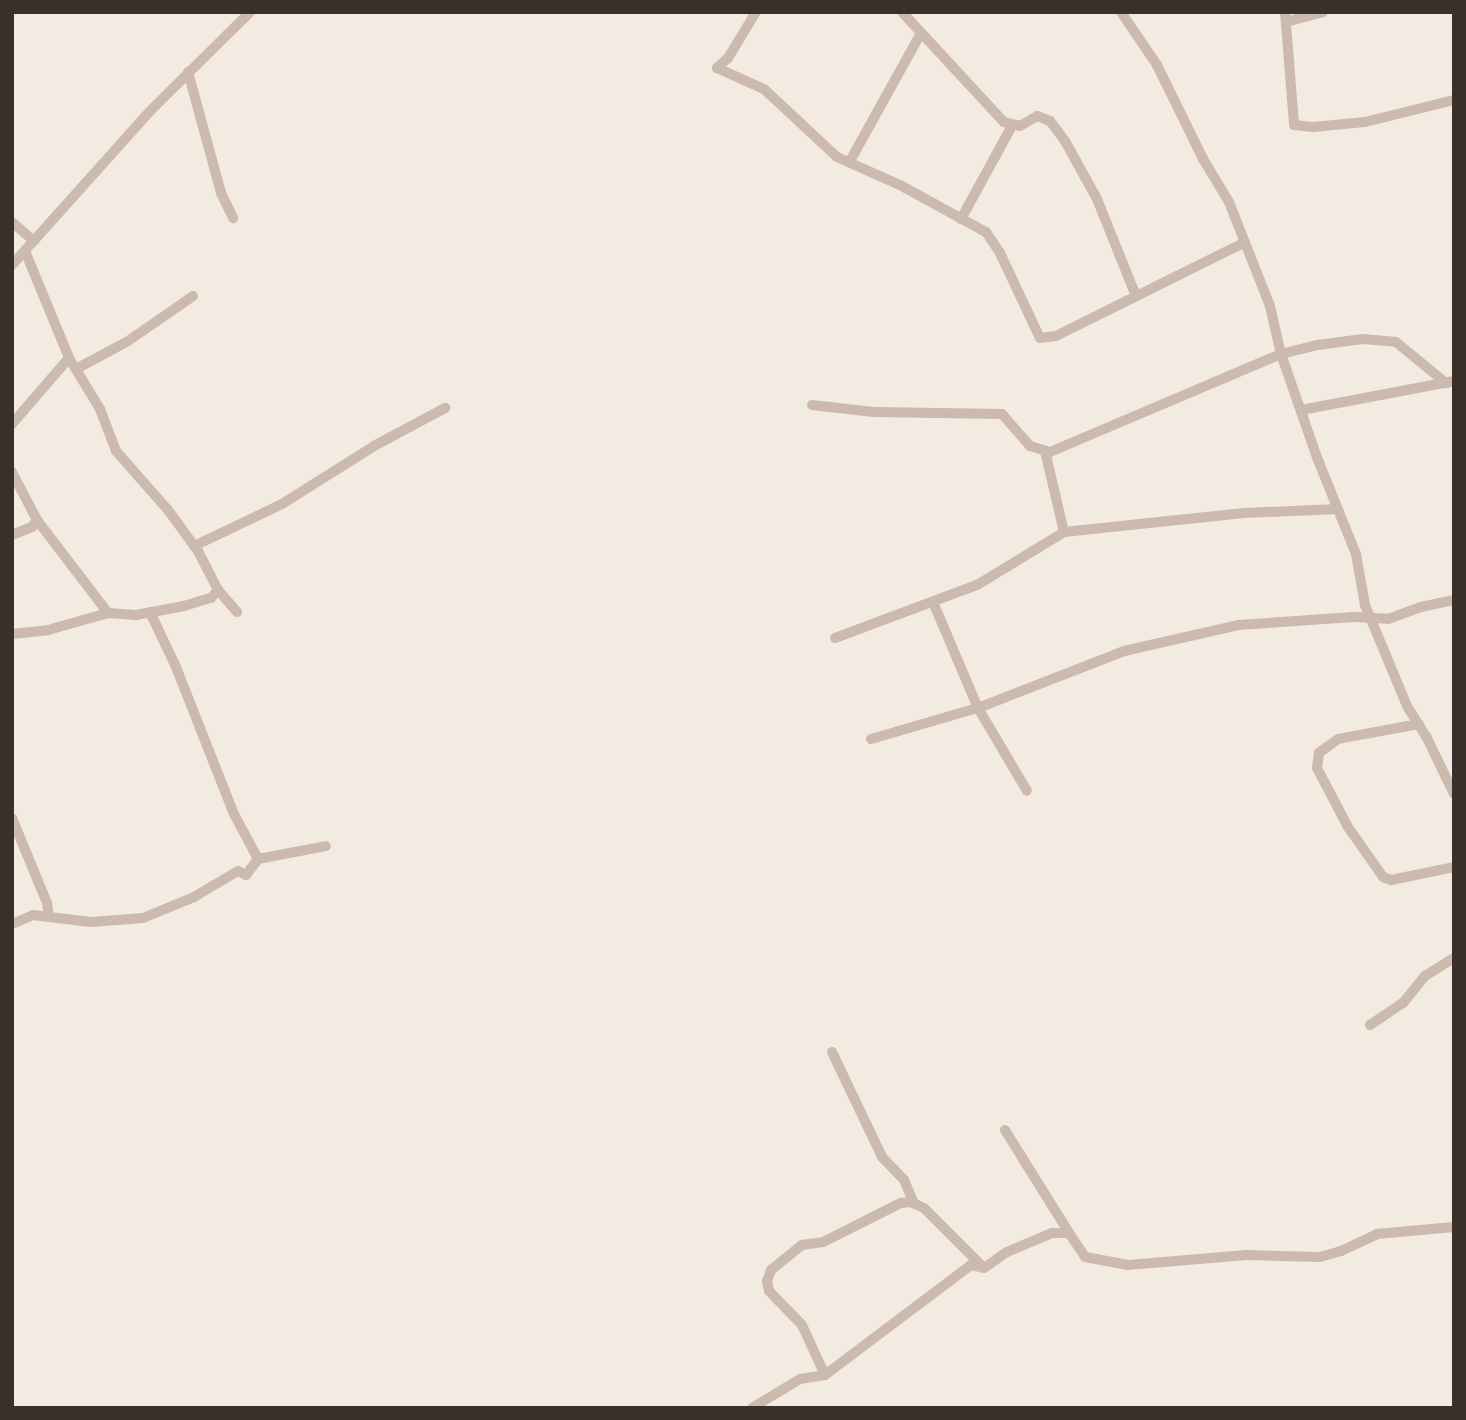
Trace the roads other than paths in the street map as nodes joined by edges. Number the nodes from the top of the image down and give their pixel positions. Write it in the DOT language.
graph roads {
  1 [pos="250,12"];
  2 [pos="756,12"];
  3 [pos="902,12"];
  4 [pos="1138,12"];
  5 [pos="1322,12"];
  6 [pos="1124,16"];
  7 [pos="1286,17"];
  8 [pos="920,33"];
  9 [pos="188,72"];
  10 [pos="1454,100"];
  11 [pos="1012,126"];
  12 [pos="850,161"];
  13 [pos="233,218"];
  14 [pos="961,219"];
  15 [pos="12,222"];
  16 [pos="34,241"];
  17 [pos="1245,242"];
  18 [pos="25,251"];
  19 [pos="12,265"];
  20 [pos="193,296"];
  21 [pos="1136,296"];
  22 [pos="1281,354"];
  23 [pos="69,358"];
  24 [pos="76,369"];
  25 [pos="1450,382"];
  26 [pos="812,405"];
  27 [pos="445,408"];
  28 [pos="1301,410"];
  29 [pos="12,424"];
  30 [pos="1045,451"];
  31 [pos="12,472"];
  32 [pos="1338,509"];
  33 [pos="37,520"];
  34 [pos="1064,533"];
  35 [pos="12,535"];
  36 [pos="194,546"];
  37 [pos="218,590"];
  38 [pos="1454,600"];
  39 [pos="933,602"];
  40 [pos="150,612"];
  41 [pos="237,612"];
  42 [pos="108,613"];
  43 [pos="1372,617"];
  44 [pos="12,634"];
  45 [pos="835,638"];
  46 [pos="978,708"];
  47 [pos="1419,724"];
  48 [pos="871,739"];
  49 [pos="1027,791"];
  50 [pos="1454,794"];
  51 [pos="12,818"];
  52 [pos="326,846"];
  53 [pos="258,859"];
  54 [pos="1454,867"];
  55 [pos="50,917"];
  56 [pos="12,924"];
  57 [pos="1454,958"];
  58 [pos="1370,1026"];
  59 [pos="832,1052"];
  60 [pos="1005,1130"];
  61 [pos="914,1203"];
  62 [pos="1454,1227"];
  63 [pos="1069,1233"];
  64 [pos="984,1268"];
  65 [pos="825,1375"];
  66 [pos="752,1408"];
  1 -- 9 [label="street"];
  2 -- 12 [label="street"];
  3 -- 8 [label="street"];
  4 -- 6 [label="street"];
  5 -- 7 [label="street"];
  6 -- 17 [label="street"];
  7 -- 10 [label="street"];
  8 -- 11 [label="street"];
  8 -- 12 [label="street"];
  9 -- 13 [label="street"];
  9 -- 16 [label="street"];
  11 -- 14 [label="street"];
  11 -- 21 [label="street"];
  12 -- 14 [label="street"];
  14 -- 21 [label="street"];
  15 -- 16 [label="street"];
  16 -- 18 [label="street"];
  17 -- 21 [label="street"];
  17 -- 22 [label="street"];
  18 -- 19 [label="street"];
  18 -- 23 [label="street"];
  20 -- 24 [label="street"];
  22 -- 25 [label="street"];
  22 -- 28 [label="street"];
  22 -- 30 [label="street"];
  23 -- 24 [label="street"];
  23 -- 29 [label="street"];
  24 -- 36 [label="street"];
  25 -- 28 [label="street"];
  26 -- 30 [label="street"];
  27 -- 36 [label="street"];
  28 -- 32 [label="street"];
  30 -- 34 [label="street"];
  31 -- 33 [label="street"];
  32 -- 34 [label="street"];
  32 -- 43 [label="street"];
  33 -- 35 [label="street"];
  33 -- 42 [label="street"];
  34 -- 39 [label="street"];
  36 -- 37 [label="street"];
  37 -- 40 [label="street"];
  37 -- 41 [label="street"];
  38 -- 43 [label="street"];
  39 -- 45 [label="street"];
  39 -- 46 [label="street"];
  40 -- 42 [label="street"];
  40 -- 53 [label="street"];
  42 -- 44 [label="street"];
  43 -- 46 [label="street"];
  43 -- 47 [label="street"];
  46 -- 48 [label="street"];
  46 -- 49 [label="street"];
  47 -- 50 [label="street"];
  47 -- 54 [label="street"];
  51 -- 55 [label="street"];
  52 -- 53 [label="street"];
  53 -- 55 [label="street"];
  55 -- 56 [label="street"];
  57 -- 58 [label="street"];
  59 -- 61 [label="street"];
  60 -- 63 [label="street"];
  61 -- 64 [label="street"];
  61 -- 65 [label="street"];
  62 -- 63 [label="street"];
  63 -- 64 [label="street"];
  64 -- 65 [label="street"];
  65 -- 66 [label="street"];
}
